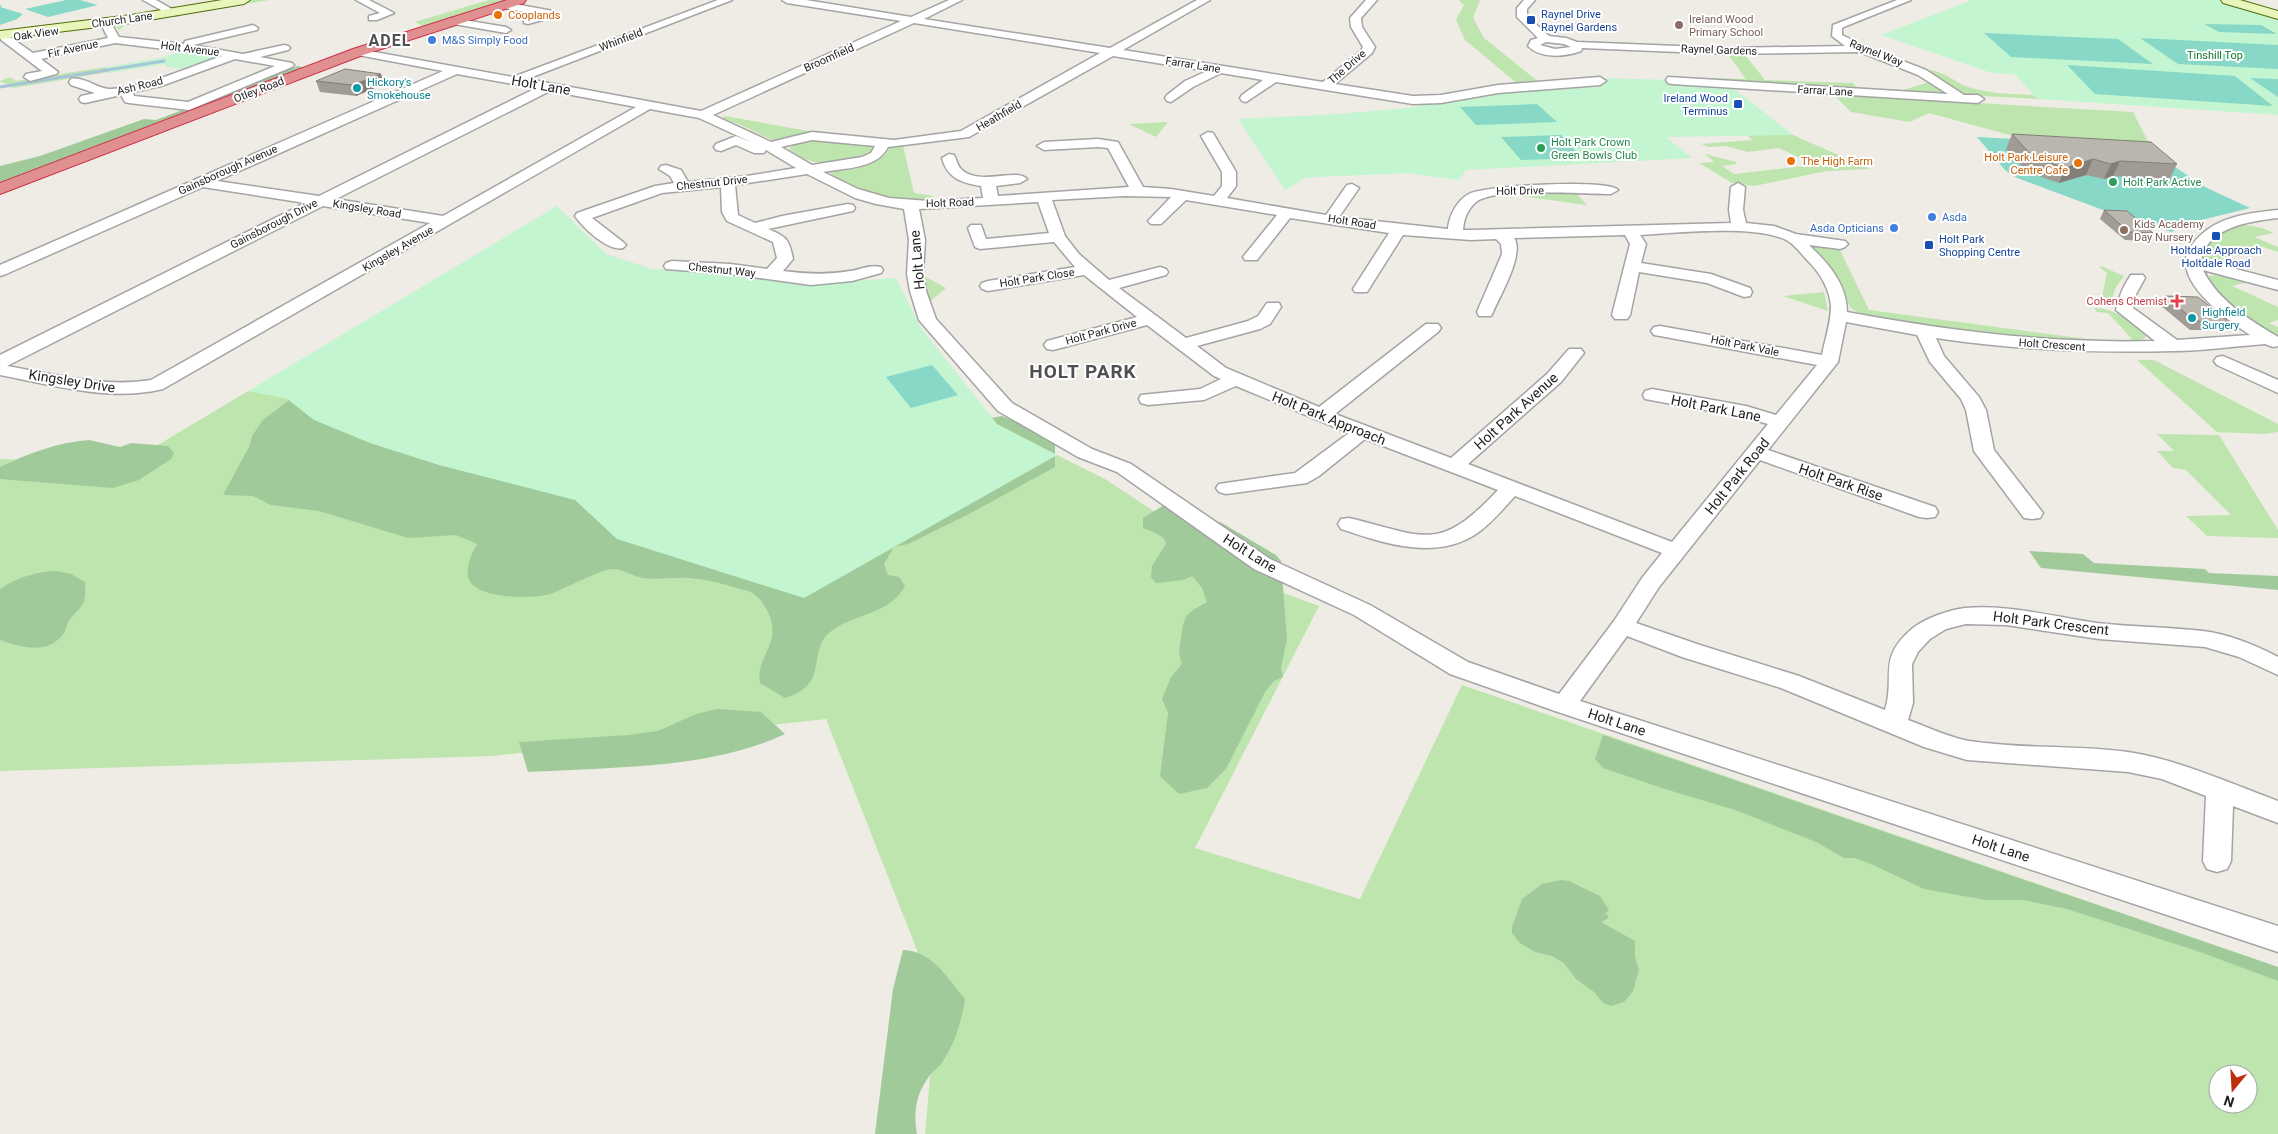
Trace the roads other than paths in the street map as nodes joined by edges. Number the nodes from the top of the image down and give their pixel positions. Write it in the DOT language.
graph roads {
  1 [pos="148,0"];
  2 [pos="244,0"];
  3 [pos="361,0"];
  4 [pos="520,0"];
  5 [pos="727,0"];
  6 [pos="786,0"];
  7 [pos="957,0"];
  8 [pos="1205,0"];
  9 [pos="1372,0"];
  10 [pos="1530,0"];
  11 [pos="1906,0"];
  12 [pos="2227,0"];
  13 [pos="1875,2"];
  14 [pos="504,5"];
  15 [pos="1891,5"];
  16 [pos="174,13"];
  17 [pos="2278,15"];
  18 [pos="373,18"];
  19 [pos="911,20"];
  20 [pos="452,21"];
  21 [pos="105,22"];
  22 [pos="528,22"];
  23 [pos="253,28"];
  24 [pos="67,30"];
  25 [pos="506,30"];
  26 [pos="2,38"];
  27 [pos="115,40"];
  28 [pos="1546,40"];
  29 [pos="1575,45"];
  30 [pos="172,46"];
  31 [pos="284,48"];
  32 [pos="1862,49"];
  33 [pos="358,52"];
  34 [pos="1109,52"];
  35 [pos="1564,52"];
  36 [pos="238,56"];
  37 [pos="32,57"];
  38 [pos="1575,61"];
  39 [pos="174,66"];
  40 [pos="195,69"];
  41 [pos="1220,69"];
  42 [pos="456,70"];
  43 [pos="1589,72"];
  44 [pos="30,77"];
  45 [pos="1273,78"];
  46 [pos="515,80"];
  47 [pos="1672,80"];
  48 [pos="75,82"];
  49 [pos="1324,86"];
  50 [pos="548,87"];
  51 [pos="126,90"];
  52 [pos="107,93"];
  53 [pos="1170,98"];
  54 [pos="1246,98"];
  55 [pos="1960,98"];
  56 [pos="1978,98"];
  57 [pos="85,99"];
  58 [pos="650,104"];
  59 [pos="702,116"];
  60 [pos="1208,136"];
  61 [pos="883,144"];
  62 [pos="1044,146"];
  63 [pos="721,147"];
  64 [pos="949,158"];
  65 [pos="769,161"];
  66 [pos="666,169"];
  67 [pos="809,169"];
  68 [pos="1020,179"];
  69 [pos="199,182"];
  70 [pos="728,182"];
  71 [pos="988,182"];
  72 [pos="682,185"];
  73 [pos="1738,187"];
  74 [pos="1352,188"];
  75 [pos="0,189"];
  76 [pos="1611,190"];
  77 [pos="1138,191"];
  78 [pos="1182,195"];
  79 [pos="1044,198"];
  80 [pos="1218,200"];
  81 [pos="992,201"];
  82 [pos="319,202"];
  83 [pos="911,204"];
  84 [pos="848,208"];
  85 [pos="1287,212"];
  86 [pos="1618,218"];
  87 [pos="1330,219"];
  88 [pos="447,221"];
  89 [pos="1156,222"];
  90 [pos="2277,222"];
  91 [pos="1739,227"];
  92 [pos="754,228"];
  93 [pos="976,228"];
  94 [pos="1398,230"];
  95 [pos="1630,231"];
  96 [pos="1596,232"];
  97 [pos="1456,234"];
  98 [pos="1499,234"];
  99 [pos="1058,237"];
  100 [pos="1794,238"];
  101 [pos="1840,244"];
  102 [pos="618,245"];
  103 [pos="1252,258"];
  104 [pos="2193,263"];
  105 [pos="672,266"];
  106 [pos="1634,266"];
  107 [pos="875,270"];
  108 [pos="1086,270"];
  109 [pos="0,271"];
  110 [pos="1160,272"];
  111 [pos="771,275"];
  112 [pos="2137,278"];
  113 [pos="2278,285"];
  114 [pos="988,286"];
  115 [pos="1106,286"];
  116 [pos="1360,289"];
  117 [pos="1744,292"];
  118 [pos="1272,307"];
  119 [pos="1485,312"];
  120 [pos="1621,315"];
  121 [pos="1839,316"];
  122 [pos="1150,319"];
  123 [pos="1432,328"];
  124 [pos="1924,330"];
  125 [pos="1660,331"];
  126 [pos="2272,342"];
  127 [pos="1184,344"];
  128 [pos="1052,346"];
  129 [pos="2174,346"];
  130 [pos="1575,353"];
  131 [pos="2223,360"];
  132 [pos="0,362"];
  133 [pos="1829,362"];
  134 [pos="0,370"];
  135 [pos="1235,379"];
  136 [pos="2278,387"];
  137 [pos="144,388"];
  138 [pos="1652,395"];
  139 [pos="1148,399"];
  140 [pos="1321,415"];
  141 [pos="1781,422"];
  142 [pos="1363,431"];
  143 [pos="1755,452"];
  144 [pos="1454,466"];
  145 [pos="1226,488"];
  146 [pos="1511,488"];
  147 [pos="1927,512"];
  148 [pos="2032,513"];
  149 [pos="1349,524"];
  150 [pos="1676,551"];
  151 [pos="1622,626"];
  152 [pos="2278,667"];
  153 [pos="1564,704"];
  154 [pos="1894,724"];
  155 [pos="2220,789"];
  156 [pos="2278,812"];
  157 [pos="2217,861"];
  158 [pos="2278,939"];
  1 -- 16 [label="street"];
  2 -- 16 [label="street, Church Lane"];
  3 -- 18 [label="street"];
  4 -- 14 [label="highway, Otley Road"];
  5 -- 46 [label="street, Whinfield"];
  6 -- 19 [label="street, Farrar Lane"];
  7 -- 19 [label="street, Broomfield"];
  8 -- 34 [label="street, Heathfield"];
  9 -- 49 [label="street, The Drive"];
  10 -- 28 [label="street"];
  11 -- 15 [label="street, Raynel Way"];
  12 -- 17 [label="street"];
  13 -- 15 [label="street"];
  14 -- 20 [label="highway, Otley Road"];
  14 -- 22 [label="street"];
  15 -- 32 [label="street, Raynel Way"];
  16 -- 21 [label="street, Church Lane"];
  19 -- 34 [label="street, Farrar Lane"];
  19 -- 59 [label="street, Broomfield"];
  20 -- 25 [label="street"];
  20 -- 33 [label="highway, Otley Road"];
  21 -- 26 [label="street, Church Lane"];
  21 -- 27 [label="street"];
  23 -- 30 [label="street"];
  24 -- 26 [label="street, Oak View"];
  26 -- 37 [label="street, Oak View"];
  27 -- 30 [label="street, Holt Avenue"];
  27 -- 37 [label="street, Fir Avenue"];
  28 -- 29 [label="street, Raynel Gardens"];
  28 -- 35 [label="street"];
  29 -- 32 [label="street, Raynel Gardens"];
  29 -- 35 [label="street"];
  30 -- 36 [label="street, Holt Avenue"];
  31 -- 36 [label="street, Holt Avenue"];
  32 -- 55 [label="street, Raynel Way"];
  33 -- 42 [label="street, Holt Lane"];
  33 -- 75 [label="highway, Otley Road"];
  34 -- 41 [label="street, Farrar Lane"];
  34 -- 61 [label="street, Heathfield"];
  35 -- 38 [label="street"];
  36 -- 40 [label="street, Ash Road"];
  36 -- 51 [label="street"];
  37 -- 44 [label="street, Oak View"];
  39 -- 40 [label="street, Ash Road"];
  40 -- 51 [label="street, Ash Road"];
  41 -- 45 [label="street, Farrar Lane"];
  41 -- 53 [label="street"];
  42 -- 46 [label="street, Holt Lane"];
  42 -- 69 [label="street, Gainsborough Avenue"];
  43 -- 49 [label="street, Farrar Lane"];
  45 -- 49 [label="street, Farrar Lane"];
  45 -- 54 [label="street"];
  46 -- 50 [label="street, Holt Lane"];
  47 -- 55 [label="street, Farrar Lane"];
  48 -- 52 [label="street"];
  50 -- 58 [label="street, Holt Lane"];
  50 -- 82 [label="street, Gainsborough Drive"];
  51 -- 52 [label="street, Ash Road"];
  52 -- 57 [label="street, Ash Road"];
  55 -- 56 [label="street, Farrar Lane"];
  58 -- 59 [label="street, Holt Lane"];
  58 -- 88 [label="street, Kingsley Avenue"];
  59 -- 65 [label="street, Holt Lane"];
  60 -- 80 [label="street"];
  61 -- 65 [label="street, Heathfield"];
  61 -- 67 [label="street, Chestnut Drive"];
  62 -- 77 [label="street"];
  63 -- 65 [label="street"];
  64 -- 71 [label="street"];
  65 -- 67 [label="street, Chestnut Drive"];
  65 -- 67 [label="street, Holt Lane"];
  65 -- 70 [label="street, Chestnut Drive"];
  66 -- 72 [label="street"];
  67 -- 83 [label="street, Holt Lane"];
  68 -- 71 [label="street"];
  69 -- 82 [label="street, Kingsley Road"];
  69 -- 109 [label="street, Gainsborough Avenue"];
  70 -- 72 [label="street, Chestnut Drive"];
  70 -- 92 [label="street, Chestnut Way"];
  71 -- 81 [label="street"];
  72 -- 102 [label="street, Chestnut Drive"];
  73 -- 91 [label="street"];
  74 -- 87 [label="street"];
  76 -- 97 [label="street, Holt Drive"];
  77 -- 78 [label="street, Holt Road"];
  77 -- 79 [label="street, Holt Road"];
  78 -- 80 [label="street, Holt Road"];
  78 -- 89 [label="street"];
  79 -- 81 [label="street, Holt Road"];
  79 -- 99 [label="street, Holt Park Approach"];
  80 -- 85 [label="street, Holt Road"];
  81 -- 83 [label="street, Holt Road"];
  82 -- 88 [label="street, Kingsley Road"];
  82 -- 132 [label="street, Gainsborough Drive"];
  83 -- 153 [label="street, Holt Lane"];
  84 -- 92 [label="street"];
  85 -- 87 [label="street, Holt Road"];
  85 -- 103 [label="street"];
  86 -- 96 [label="street"];
  87 -- 94 [label="street, Holt Road"];
  88 -- 137 [label="street, Kingsley Avenue"];
  90 -- 104 [label="street"];
  91 -- 95 [label="street, Holt Road"];
  91 -- 100 [label="street, Holt Road"];
  92 -- 111 [label="street, Chestnut Way"];
  93 -- 99 [label="street"];
  94 -- 97 [label="street, Holt Road"];
  94 -- 116 [label="street"];
  95 -- 96 [label="street, Holt Road"];
  95 -- 106 [label="street"];
  96 -- 98 [label="street, Holt Road"];
  97 -- 98 [label="street, Holt Road"];
  98 -- 119 [label="street"];
  99 -- 108 [label="street, Holt Park Approach"];
  100 -- 101 [label="street"];
  100 -- 121 [label="street, Holt Park Road"];
  104 -- 113 [label="street"];
  104 -- 126 [label="street"];
  105 -- 111 [label="street, Chestnut Way"];
  106 -- 117 [label="street"];
  106 -- 120 [label="street"];
  107 -- 111 [label="street, Chestnut Way"];
  108 -- 114 [label="street, Holt Park Close"];
  108 -- 115 [label="street, Holt Park Approach"];
  110 -- 115 [label="street"];
  112 -- 129 [label="street"];
  115 -- 122 [label="street, Holt Park Approach"];
  118 -- 127 [label="street"];
  121 -- 124 [label="street, Holt Crescent"];
  121 -- 133 [label="street, Holt Park Road"];
  122 -- 127 [label="street, Holt Park Approach"];
  122 -- 128 [label="street, Holt Park Drive"];
  123 -- 140 [label="street"];
  124 -- 129 [label="street, Holt Crescent"];
  124 -- 148 [label="street"];
  125 -- 133 [label="street, Holt Park Vale"];
  126 -- 129 [label="street, Holt Crescent"];
  127 -- 135 [label="street, Holt Park Approach"];
  130 -- 144 [label="street, Holt Park Avenue"];
  131 -- 136 [label="street"];
  133 -- 141 [label="street, Holt Park Road"];
  134 -- 137 [label="street, Kingsley Drive"];
  135 -- 139 [label="street"];
  135 -- 140 [label="street, Holt Park Approach"];
  138 -- 141 [label="street, Holt Park Lane"];
  140 -- 142 [label="street, Holt Park Approach"];
  141 -- 143 [label="street, Holt Park Road"];
  142 -- 144 [label="street, Holt Park Approach"];
  142 -- 145 [label="street"];
  143 -- 147 [label="street, Holt Park Rise"];
  143 -- 150 [label="street, Holt Park Road"];
  144 -- 146 [label="street, Holt Park Approach"];
  146 -- 149 [label="street"];
  146 -- 150 [label="street, Holt Park Approach"];
  150 -- 151 [label="street, Holt Park Road"];
  151 -- 153 [label="street, Holt Park Road"];
  151 -- 154 [label="street"];
  152 -- 154 [label="street, Holt Park Crescent"];
  153 -- 158 [label="street, Holt Lane"];
  154 -- 155 [label="street"];
  155 -- 156 [label="street"];
  155 -- 157 [label="street"];
}
